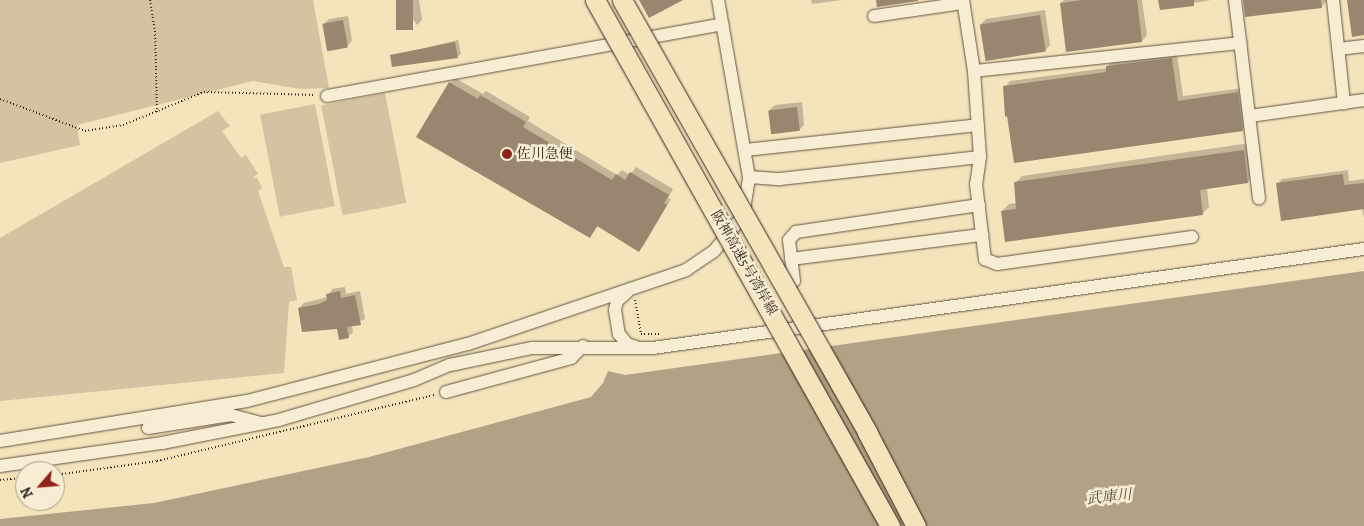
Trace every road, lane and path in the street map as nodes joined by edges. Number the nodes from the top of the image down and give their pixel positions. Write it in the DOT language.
graph roads {
  1 [pos="150,0"];
  2 [pos="595,0"];
  3 [pos="622,0"];
  4 [pos="718,0"];
  5 [pos="1235,0"];
  6 [pos="1333,0"];
  7 [pos="963,2"];
  8 [pos="874,16"];
  9 [pos="723,24"];
  10 [pos="1241,43"];
  11 [pos="1364,46"];
  12 [pos="1339,48"];
  13 [pos="974,72"];
  14 [pos="327,96"];
  15 [pos="0,99"];
  16 [pos="1364,100"];
  17 [pos="1344,103"];
  18 [pos="157,112"];
  19 [pos="1250,116"];
  20 [pos="978,125"];
  21 [pos="745,150"];
  22 [pos="980,157"];
  23 [pos="749,177"];
  24 [pos="1260,199"];
  25 [pos="979,205"];
  26 [pos="982,235"];
  27 [pos="1192,236"];
  28 [pos="1364,249"];
  29 [pos="791,259"];
  30 [pos="794,281"];
  31 [pos="629,291"];
  32 [pos="583,346"];
  33 [pos="638,348"];
  34 [pos="446,392"];
  35 [pos="260,423"];
  36 [pos="111,424"];
  37 [pos="0,441"];
  38 [pos="0,466"];
  39 [pos="15,479"];
  40 [pos="0,480"];
  41 [pos="890,526"];
  42 [pos="916,526"];
  1 -- 18 [label="path"];
  2 -- 41 [label="highway, 阪神高速5号湾岸線, bridge"];
  3 -- 42 [label="highway, 阪神高速5号湾岸線, bridge"];
  4 -- 9 [label="street"];
  5 -- 10 [label="street"];
  6 -- 12 [label="street"];
  7 -- 8 [label="street"];
  7 -- 13 [label="street"];
  9 -- 14 [label="street"];
  9 -- 21 [label="street"];
  10 -- 13 [label="street"];
  10 -- 19 [label="street"];
  11 -- 12 [label="street"];
  12 -- 17 [label="street"];
  13 -- 20 [label="street"];
  14 -- 18 [label="path"];
  15 -- 18 [label="path"];
  16 -- 17 [label="street"];
  17 -- 19 [label="street"];
  19 -- 24 [label="street"];
  20 -- 21 [label="street"];
  20 -- 22 [label="street"];
  21 -- 23 [label="street"];
  22 -- 23 [label="street"];
  22 -- 25 [label="street"];
  23 -- 31 [label="street"];
  25 -- 26 [label="street"];
  25 -- 29 [label="street"];
  26 -- 27 [label="street"];
  26 -- 29 [label="street"];
  28 -- 33 [label="street"];
  29 -- 30 [label="street"];
  31 -- 33 [label="street"];
  31 -- 36 [label="street"];
  32 -- 33 [label="street"];
  32 -- 34 [label="street"];
  32 -- 35 [label="street"];
  35 -- 36 [label="street"];
  35 -- 38 [label="street"];
  36 -- 37 [label="street"];
  39 -- 40 [label="path"];
}
